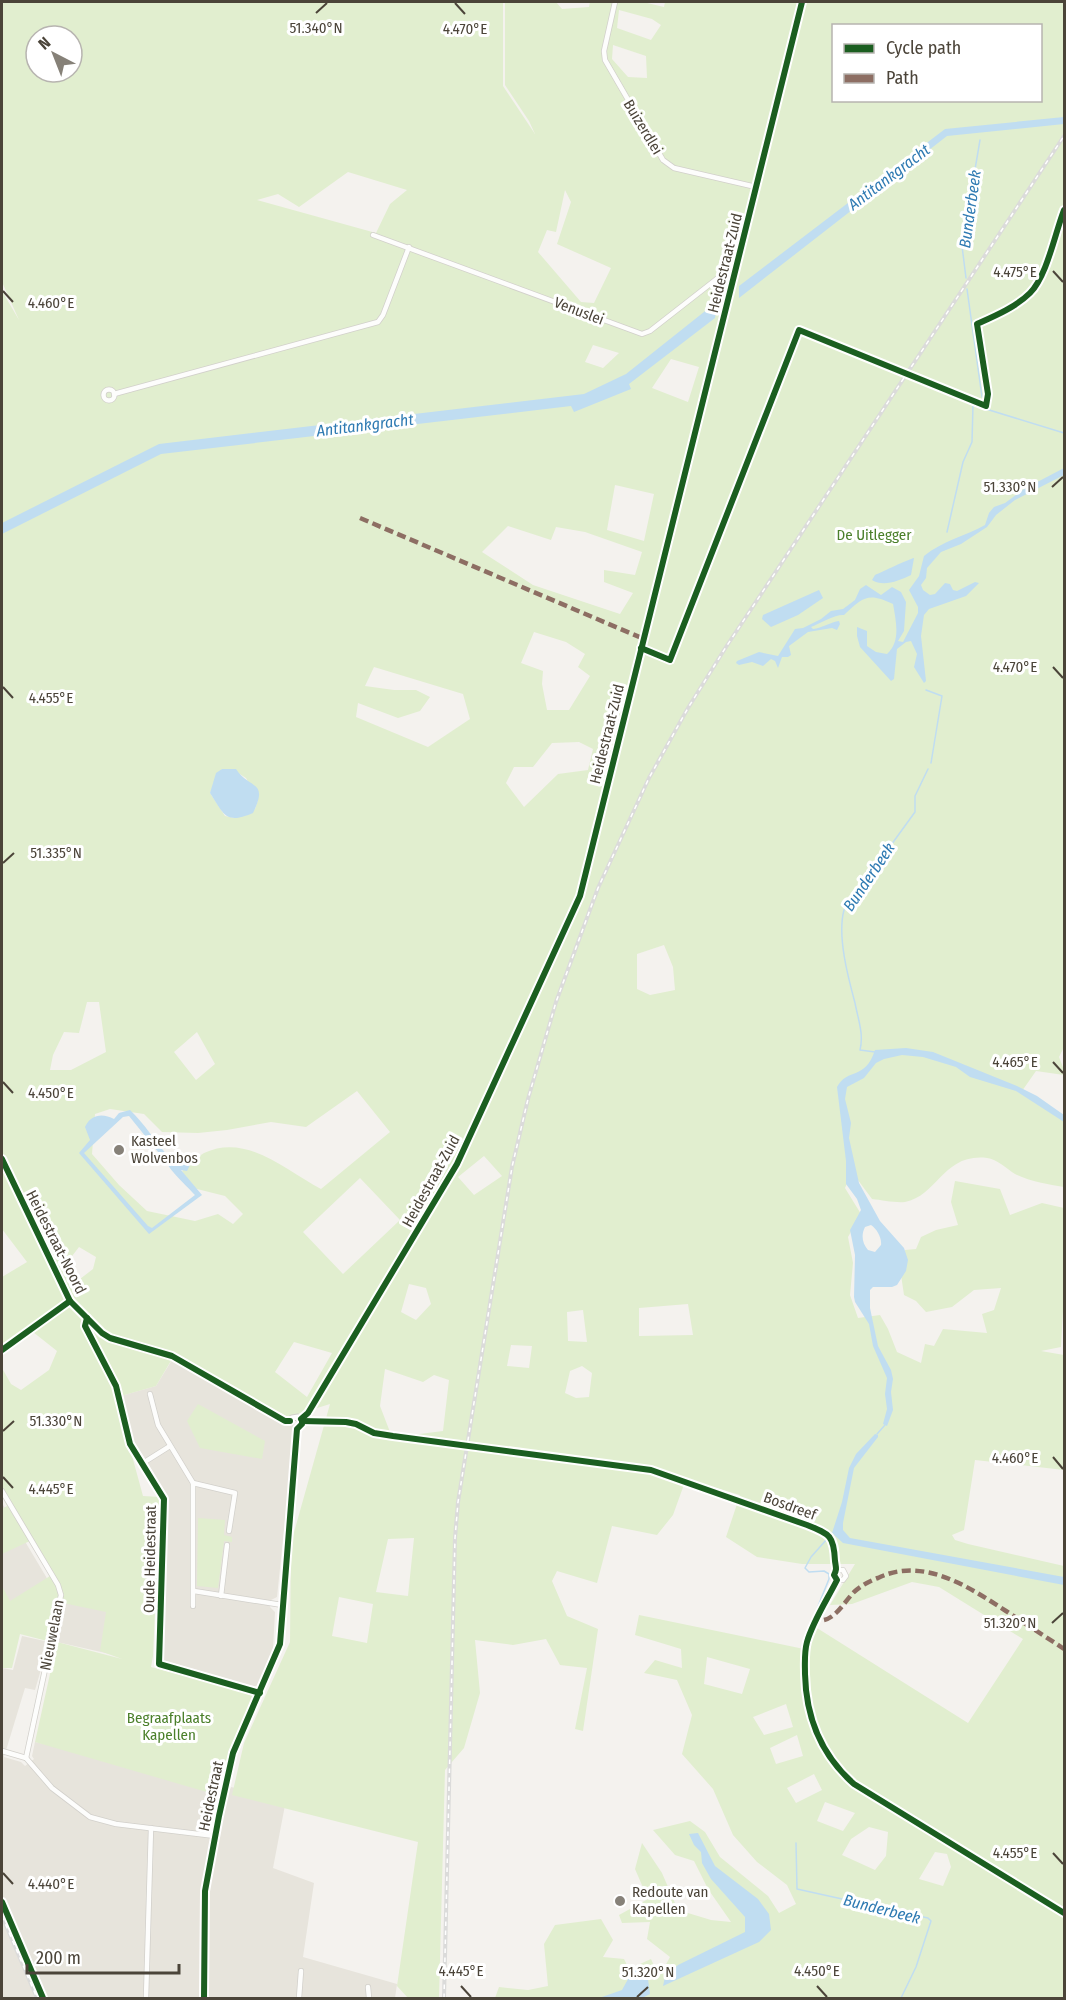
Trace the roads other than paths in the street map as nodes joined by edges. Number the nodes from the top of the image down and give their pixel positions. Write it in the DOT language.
graph roads {
  1 [pos="615,2"];
  2 [pos="802,2"];
  3 [pos="756,187"];
  4 [pos="373,235"];
  5 [pos="409,247"];
  6 [pos="735,270"];
  7 [pos="114,394"];
  8 [pos="2,1159"];
  9 [pos="70,1300"];
  10 [pos="87,1330"];
  11 [pos="2,1350"];
  12 [pos="150,1394"];
  13 [pos="302,1420"];
  14 [pos="290,1421"];
  15 [pos="297,1429"];
  16 [pos="170,1446"];
  17 [pos="143,1463"];
  18 [pos="193,1483"];
  19 [pos="2,1491"];
  20 [pos="229,1531"];
  21 [pos="227,1545"];
  22 [pos="838,1570"];
  23 [pos="837,1580"];
  24 [pos="194,1591"];
  25 [pos="221,1596"];
  26 [pos="282,1605"];
  27 [pos="193,1606"];
  28 [pos="260,1693"];
  29 [pos="2,1751"];
  30 [pos="26,1758"];
  31 [pos="151,1828"];
  32 [pos="215,1836"];
  33 [pos="2,1902"];
  34 [pos="1065,1913"];
  35 [pos="301,1971"];
  36 [pos="368,1988"];
  37 [pos="43,1998"];
  38 [pos="146,1998"];
  39 [pos="204,1998"];
  40 [pos="299,1998"];
  41 [pos="369,1998"];
  1 -- 3 [label="street, Buizerdlei"];
  2 -- 3 [label="street, Heidestraat-Zuid"];
  3 -- 6 [label="street, Heidestraat-Zuid"];
  4 -- 5 [label="street, Venuslei"];
  5 -- 6 [label="street, Venuslei"];
  5 -- 7 [label="street"];
  6 -- 13 [label="street, Heidestraat-Zuid"];
  8 -- 9 [label="street, Heidestraat-Noord"];
  9 -- 11 [label="street"];
  9 -- 14 [label="street, Heidestraat-Noord"];
  10 -- 17 [label="street, Oude Heidestraat"];
  12 -- 16 [label="street"];
  13 -- 14 [label="street"];
  13 -- 15 [label="street, Heidestraat"];
  13 -- 22 [label="street, Bosdreef"];
  14 -- 15 [label="street"];
  15 -- 26 [label="street, Heidestraat"];
  16 -- 17 [label="street"];
  16 -- 18 [label="street"];
  17 -- 28 [label="street, Oude Heidestraat"];
  18 -- 20 [label="street"];
  18 -- 24 [label="street"];
  19 -- 30 [label="street, Nieuwelaan"];
  21 -- 25 [label="street"];
  22 -- 23 [label="street, Bosdreef"];
  22 -- 23 [label="street, Bosdreef"];
  23 -- 34 [label="street, Bosdreef"];
  24 -- 25 [label="street"];
  24 -- 27 [label="street"];
  25 -- 26 [label="street"];
  26 -- 28 [label="street, Heidestraat"];
  28 -- 32 [label="street, Heidestraat"];
  29 -- 30 [label="street"];
  30 -- 31 [label="street"];
  31 -- 32 [label="street"];
  31 -- 38 [label="street"];
  32 -- 39 [label="street, Heidestraat"];
  33 -- 37 [label="street"];
  35 -- 40 [label="street"];
  36 -- 41 [label="street"];
}
